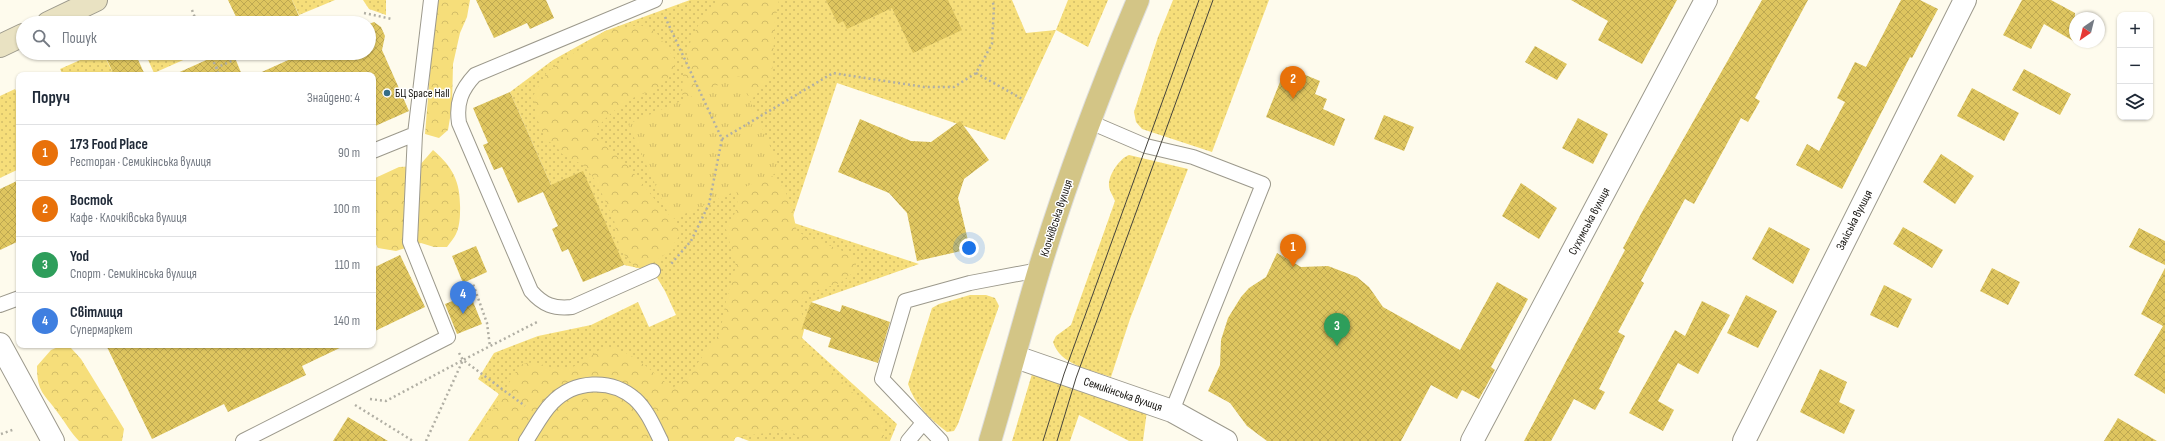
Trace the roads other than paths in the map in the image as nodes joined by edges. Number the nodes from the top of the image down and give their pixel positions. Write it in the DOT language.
graph roads {
  1 [pos="96,0"];
  2 [pos="431,0"];
  3 [pos="655,0"];
  4 [pos="1138,0"];
  5 [pos="1706,0"];
  6 [pos="1965,0"];
  7 [pos="63,16"];
  8 [pos="16,38"];
  9 [pos="0,46"];
  10 [pos="1090,122"];
  11 [pos="415,134"];
  12 [pos="376,151"];
  13 [pos="1039,270"];
  14 [pos="653,271"];
  15 [pos="16,299"];
  16 [pos="0,305"];
  17 [pos="0,344"];
  18 [pos="1016,357"];
  19 [pos="1172,411"];
  20 [pos="923,423"];
  21 [pos="53,441"];
  22 [pos="243,441"];
  23 [pos="526,441"];
  24 [pos="661,441"];
  25 [pos="908,441"];
  26 [pos="941,441"];
  27 [pos="990,441"];
  28 [pos="1226,441"];
  29 [pos="1472,441"];
  30 [pos="1744,441"];
  1 -- 7 [label="street"];
  2 -- 11 [label="lane"];
  3 -- 14 [label="lane"];
  4 -- 10 [label="main road, Клочківська вулиця"];
  5 -- 29 [label="street, Сухумська вулиця"];
  6 -- 30 [label="street, Заліська вулиця"];
  8 -- 9 [label="street"];
  10 -- 13 [label="main road, Клочківська вулиця"];
  10 -- 19 [label="lane"];
  11 -- 12 [label="lane"];
  11 -- 22 [label="lane"];
  13 -- 18 [label="main road, Клочківська вулиця"];
  13 -- 20 [label="lane"];
  15 -- 16 [label="lane"];
  17 -- 21 [label="street"];
  18 -- 19 [label="street, Семикінська вулиця"];
  18 -- 27 [label="main road, Клочківська вулиця"];
  19 -- 28 [label="street, Семикінська вулиця"];
  20 -- 25 [label="lane"];
  20 -- 26 [label="lane"];
  23 -- 24 [label="lane"];
}
